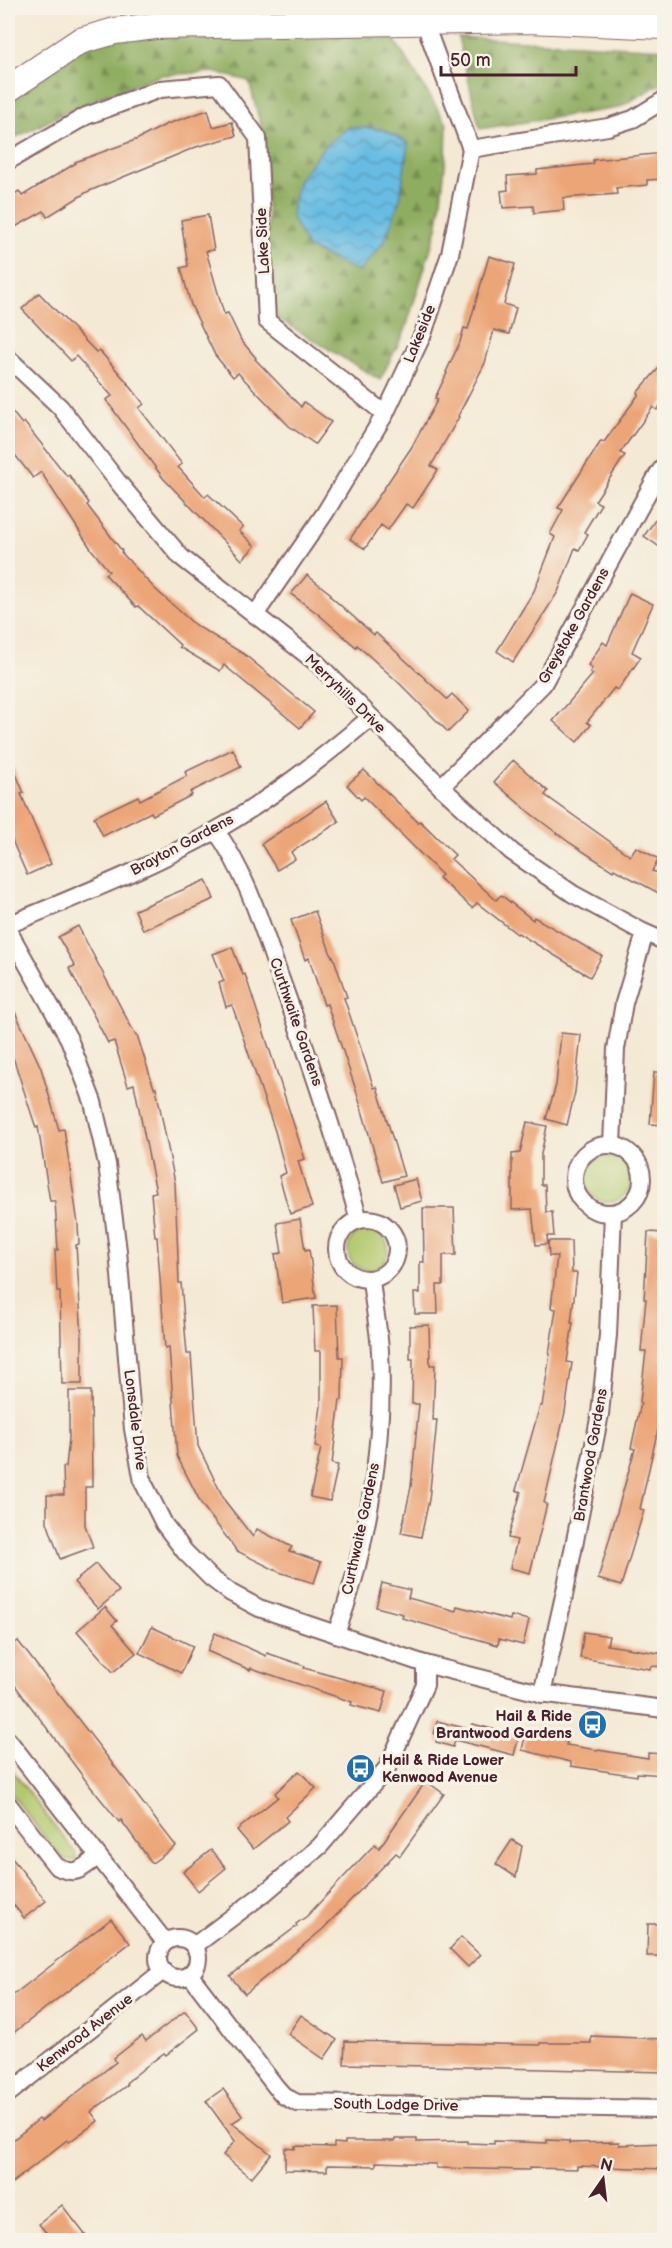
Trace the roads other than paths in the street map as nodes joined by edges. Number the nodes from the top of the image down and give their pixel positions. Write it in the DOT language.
graph roads {
  1 [pos="428,23"];
  2 [pos="664,26"];
  3 [pos="8,89"];
  4 [pos="664,100"];
  5 [pos="471,149"];
  6 [pos="8,161"];
  7 [pos="8,357"];
  8 [pos="385,414"];
  9 [pos="662,474"];
  10 [pos="255,615"];
  11 [pos="370,718"];
  12 [pos="441,787"];
  13 [pos="216,831"];
  14 [pos="8,927"];
  15 [pos="645,933"];
  16 [pos="664,941"];
  17 [pos="612,1145"];
  18 [pos="613,1213"];
  19 [pos="359,1220"];
  20 [pos="371,1279"];
  21 [pos="336,1634"];
  22 [pos="425,1664"];
  23 [pos="542,1694"];
  24 [pos="664,1709"];
  25 [pos="8,1740"];
  26 [pos="8,1804"];
  27 [pos="98,1856"];
  28 [pos="165,1942"];
  29 [pos="194,1946"];
  30 [pos="163,1971"];
  31 [pos="190,1974"];
  32 [pos="8,2094"];
  33 [pos="664,2109"];
  1 -- 2 [label="main road"];
  1 -- 3 [label="main road"];
  1 -- 5 [label="street"];
  4 -- 5 [label="street"];
  5 -- 8 [label="street, Lakeside"];
  6 -- 8 [label="street, Lake Side"];
  7 -- 10 [label="street, Merryhills Drive"];
  8 -- 10 [label="street, Lakeside"];
  9 -- 12 [label="street, Greystoke Gardens"];
  10 -- 11 [label="street, Merryhills Drive"];
  11 -- 12 [label="street, Merryhills Drive"];
  11 -- 13 [label="street, Brayton Gardens"];
  12 -- 15 [label="street, Merryhills Drive"];
  13 -- 14 [label="street, Brayton Gardens"];
  13 -- 19 [label="street, Curthwaite Gardens"];
  14 -- 21 [label="street, Lonsdale Drive"];
  15 -- 16 [label="street, Merryhills Drive"];
  15 -- 17 [label="street"];
  17 -- 18 [label="street"];
  17 -- 18 [label="street"];
  18 -- 23 [label="street, Brantwood Gardens"];
  19 -- 20 [label="street"];
  19 -- 20 [label="street"];
  20 -- 21 [label="street, Curthwaite Gardens"];
  21 -- 22 [label="street, Lonsdale Drive"];
  22 -- 23 [label="street, Lonsdale Drive"];
  22 -- 29 [label="street"];
  23 -- 24 [label="street, Lonsdale Drive"];
  25 -- 27 [label="street"];
  26 -- 27 [label="street"];
  27 -- 28 [label="street"];
  28 -- 29 [label="street"];
  28 -- 30 [label="street"];
  29 -- 31 [label="street"];
  30 -- 31 [label="street"];
  30 -- 32 [label="street, Kenwood Avenue"];
  31 -- 33 [label="street, South Lodge Drive"];
}
